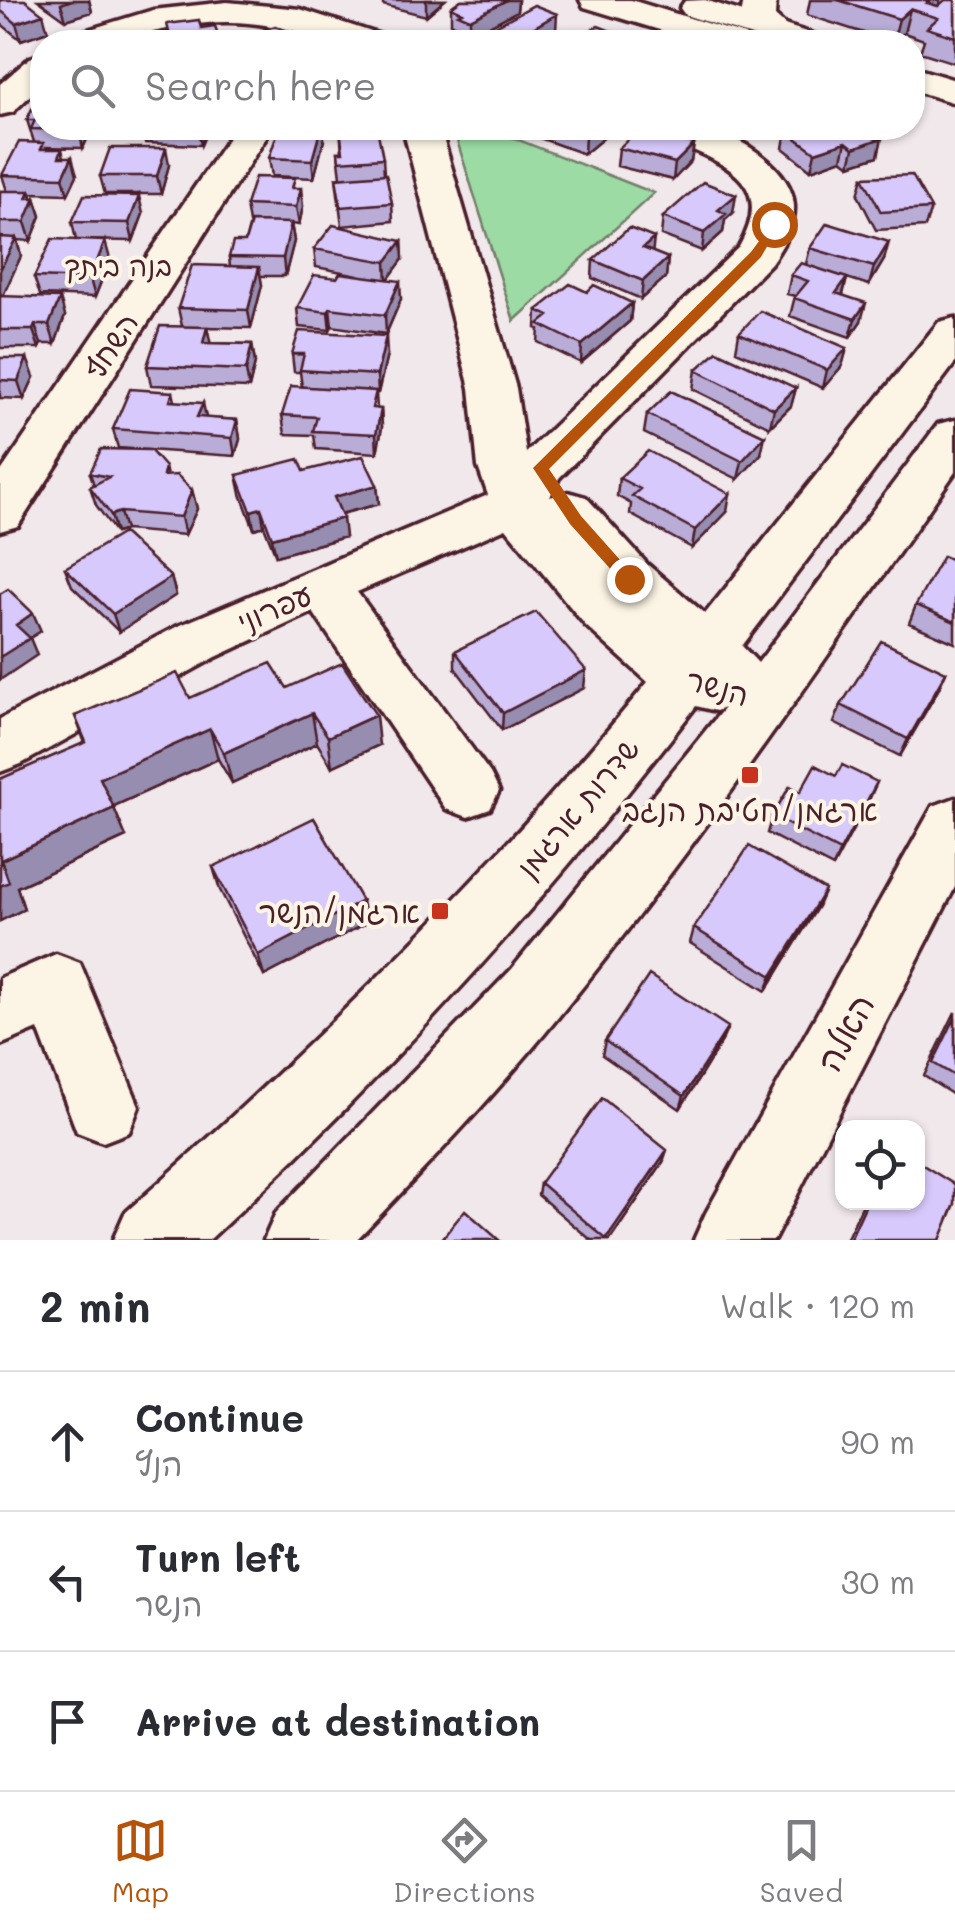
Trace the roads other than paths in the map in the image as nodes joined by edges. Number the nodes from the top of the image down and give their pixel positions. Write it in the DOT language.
graph roads {
  1 [pos="596,0"];
  2 [pos="670,0"];
  3 [pos="760,0"];
  4 [pos="122,30"];
  5 [pos="342,30"];
  6 [pos="694,30"];
  7 [pos="766,30"];
  8 [pos="777,30"];
  9 [pos="30,76"];
  10 [pos="925,82"];
  11 [pos="955,92"];
  12 [pos="0,104"];
  13 [pos="925,107"];
  14 [pos="955,116"];
  15 [pos="245,140"];
  16 [pos="424,140"];
  17 [pos="700,140"];
  18 [pos="955,332"];
  19 [pos="955,436"];
  20 [pos="529,486"];
  21 [pos="0,513"];
  22 [pos="322,585"];
  23 [pos="695,662"];
  24 [pos="762,700"];
  25 [pos="0,747"];
  26 [pos="468,791"];
  27 [pos="955,825"];
  28 [pos="0,1012"];
  29 [pos="103,1106"];
  30 [pos="152,1240"];
  31 [pos="303,1240"];
  32 [pos="733,1240"];
  1 -- 6 [label="street"];
  2 -- 7 [label="street"];
  3 -- 8 [label="street"];
  4 -- 5 [label="street"];
  9 -- 12 [label="street"];
  10 -- 11 [label="street"];
  13 -- 14 [label="street"];
  15 -- 21 [label="street, השחף"];
  16 -- 20 [label="street, הנשר"];
  17 -- 20 [label="street"];
  18 -- 23 [label="street, שדרות ארגמן"];
  19 -- 24 [label="street"];
  20 -- 22 [label="street, עפרוני"];
  20 -- 23 [label="street, הנשר"];
  22 -- 25 [label="street, עפרוני"];
  22 -- 26 [label="street"];
  23 -- 24 [label="street, הנשר"];
  23 -- 30 [label="street, שדרות ארגמן"];
  24 -- 31 [label="street"];
  27 -- 32 [label="street, האלה"];
  28 -- 29 [label="street"];
}
